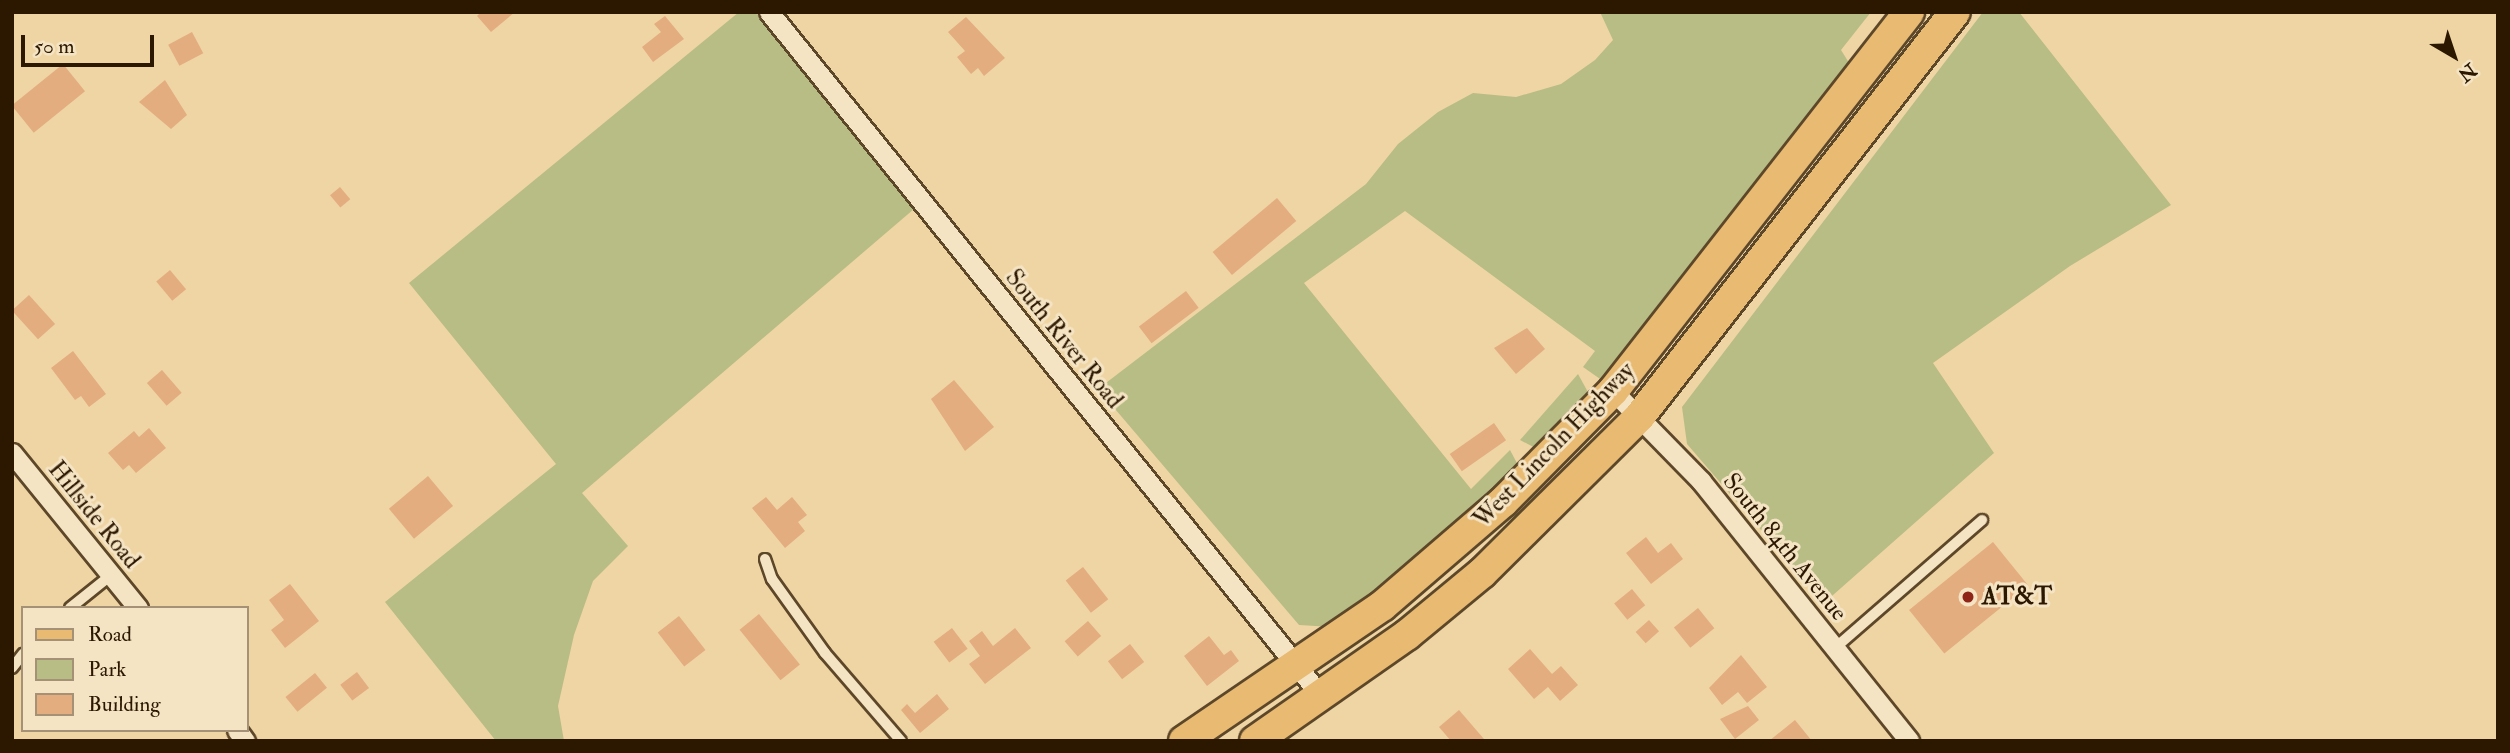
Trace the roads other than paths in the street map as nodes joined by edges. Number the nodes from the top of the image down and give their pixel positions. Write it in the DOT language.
graph roads {
  1 [pos="769,12"];
  2 [pos="1909,12"];
  3 [pos="1955,12"];
  4 [pos="1613,391"];
  5 [pos="1640,416"];
  6 [pos="12,453"];
  7 [pos="1982,520"];
  8 [pos="765,559"];
  9 [pos="111,575"];
  10 [pos="72,606"];
  11 [pos="136,606"];
  12 [pos="1835,648"];
  13 [pos="1296,666"];
  14 [pos="1322,697"];
  15 [pos="901,741"];
  16 [pos="1184,741"];
  17 [pos="1255,741"];
  18 [pos="1909,741"];
  1 -- 13 [label="street, South River Road"];
  2 -- 4 [label="main road, West Lincoln Highway"];
  3 -- 5 [label="main road, West Lincoln Highway"];
  4 -- 5 [label="street, South 84th Avenue"];
  4 -- 13 [label="main road, West Lincoln Highway"];
  5 -- 12 [label="street, South 84th Avenue"];
  5 -- 14 [label="main road, West Lincoln Highway"];
  6 -- 9 [label="street, Hillside Road"];
  7 -- 12 [label="lane"];
  8 -- 15 [label="lane"];
  9 -- 10 [label="lane"];
  9 -- 11 [label="street, Hillside Road"];
  12 -- 18 [label="street, South 84th Avenue"];
  13 -- 14 [label="street, South River Road"];
  13 -- 16 [label="main road, West Lincoln Highway"];
  14 -- 17 [label="main road, West Lincoln Highway"];
}
